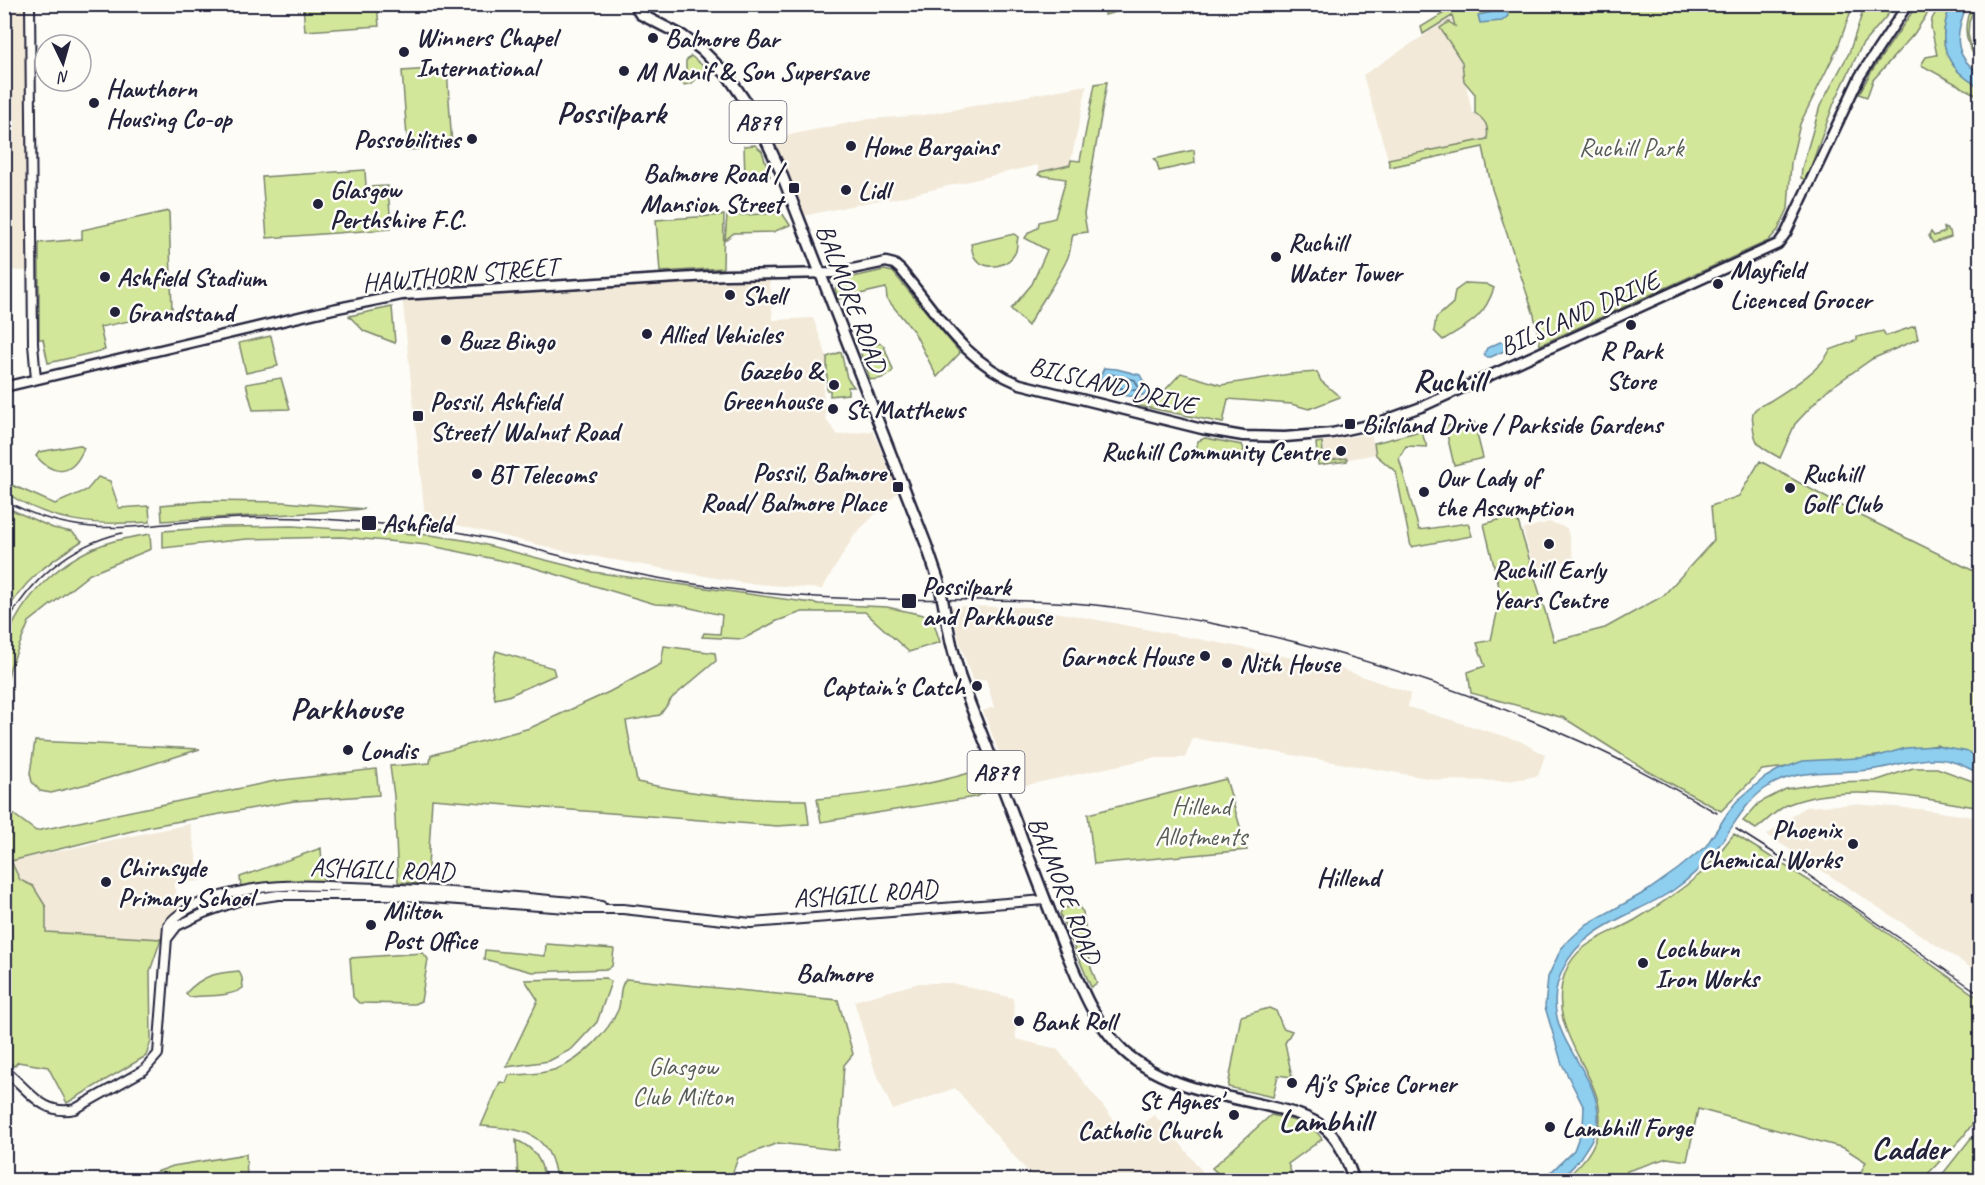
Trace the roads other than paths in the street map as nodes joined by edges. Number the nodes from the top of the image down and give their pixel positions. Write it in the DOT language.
graph roads {
  1 [pos="30,4"];
  2 [pos="634,4"];
  3 [pos="1908,4"];
  4 [pos="894,264"];
  5 [pos="821,273"];
  6 [pos="36,379"];
  7 [pos="4,387"];
  8 [pos="1045,900"];
  9 [pos="4,1070"];
  10 [pos="1354,1180"];
  1 -- 6 [label="street"];
  2 -- 5 [label="main road, BALMORE ROAD / A879"];
  3 -- 4 [label="main road, BILSLAND DRIVE"];
  4 -- 5 [label="main road, HAWTHORN STREET"];
  5 -- 6 [label="main road, HAWTHORN STREET"];
  5 -- 8 [label="main road, BALMORE ROAD / A879, bridge"];
  6 -- 7 [label="main road, HAWTHORN STREET"];
  8 -- 9 [label="street, ASHGILL ROAD"];
  8 -- 10 [label="main road, BALMORE ROAD / A879"];
}
